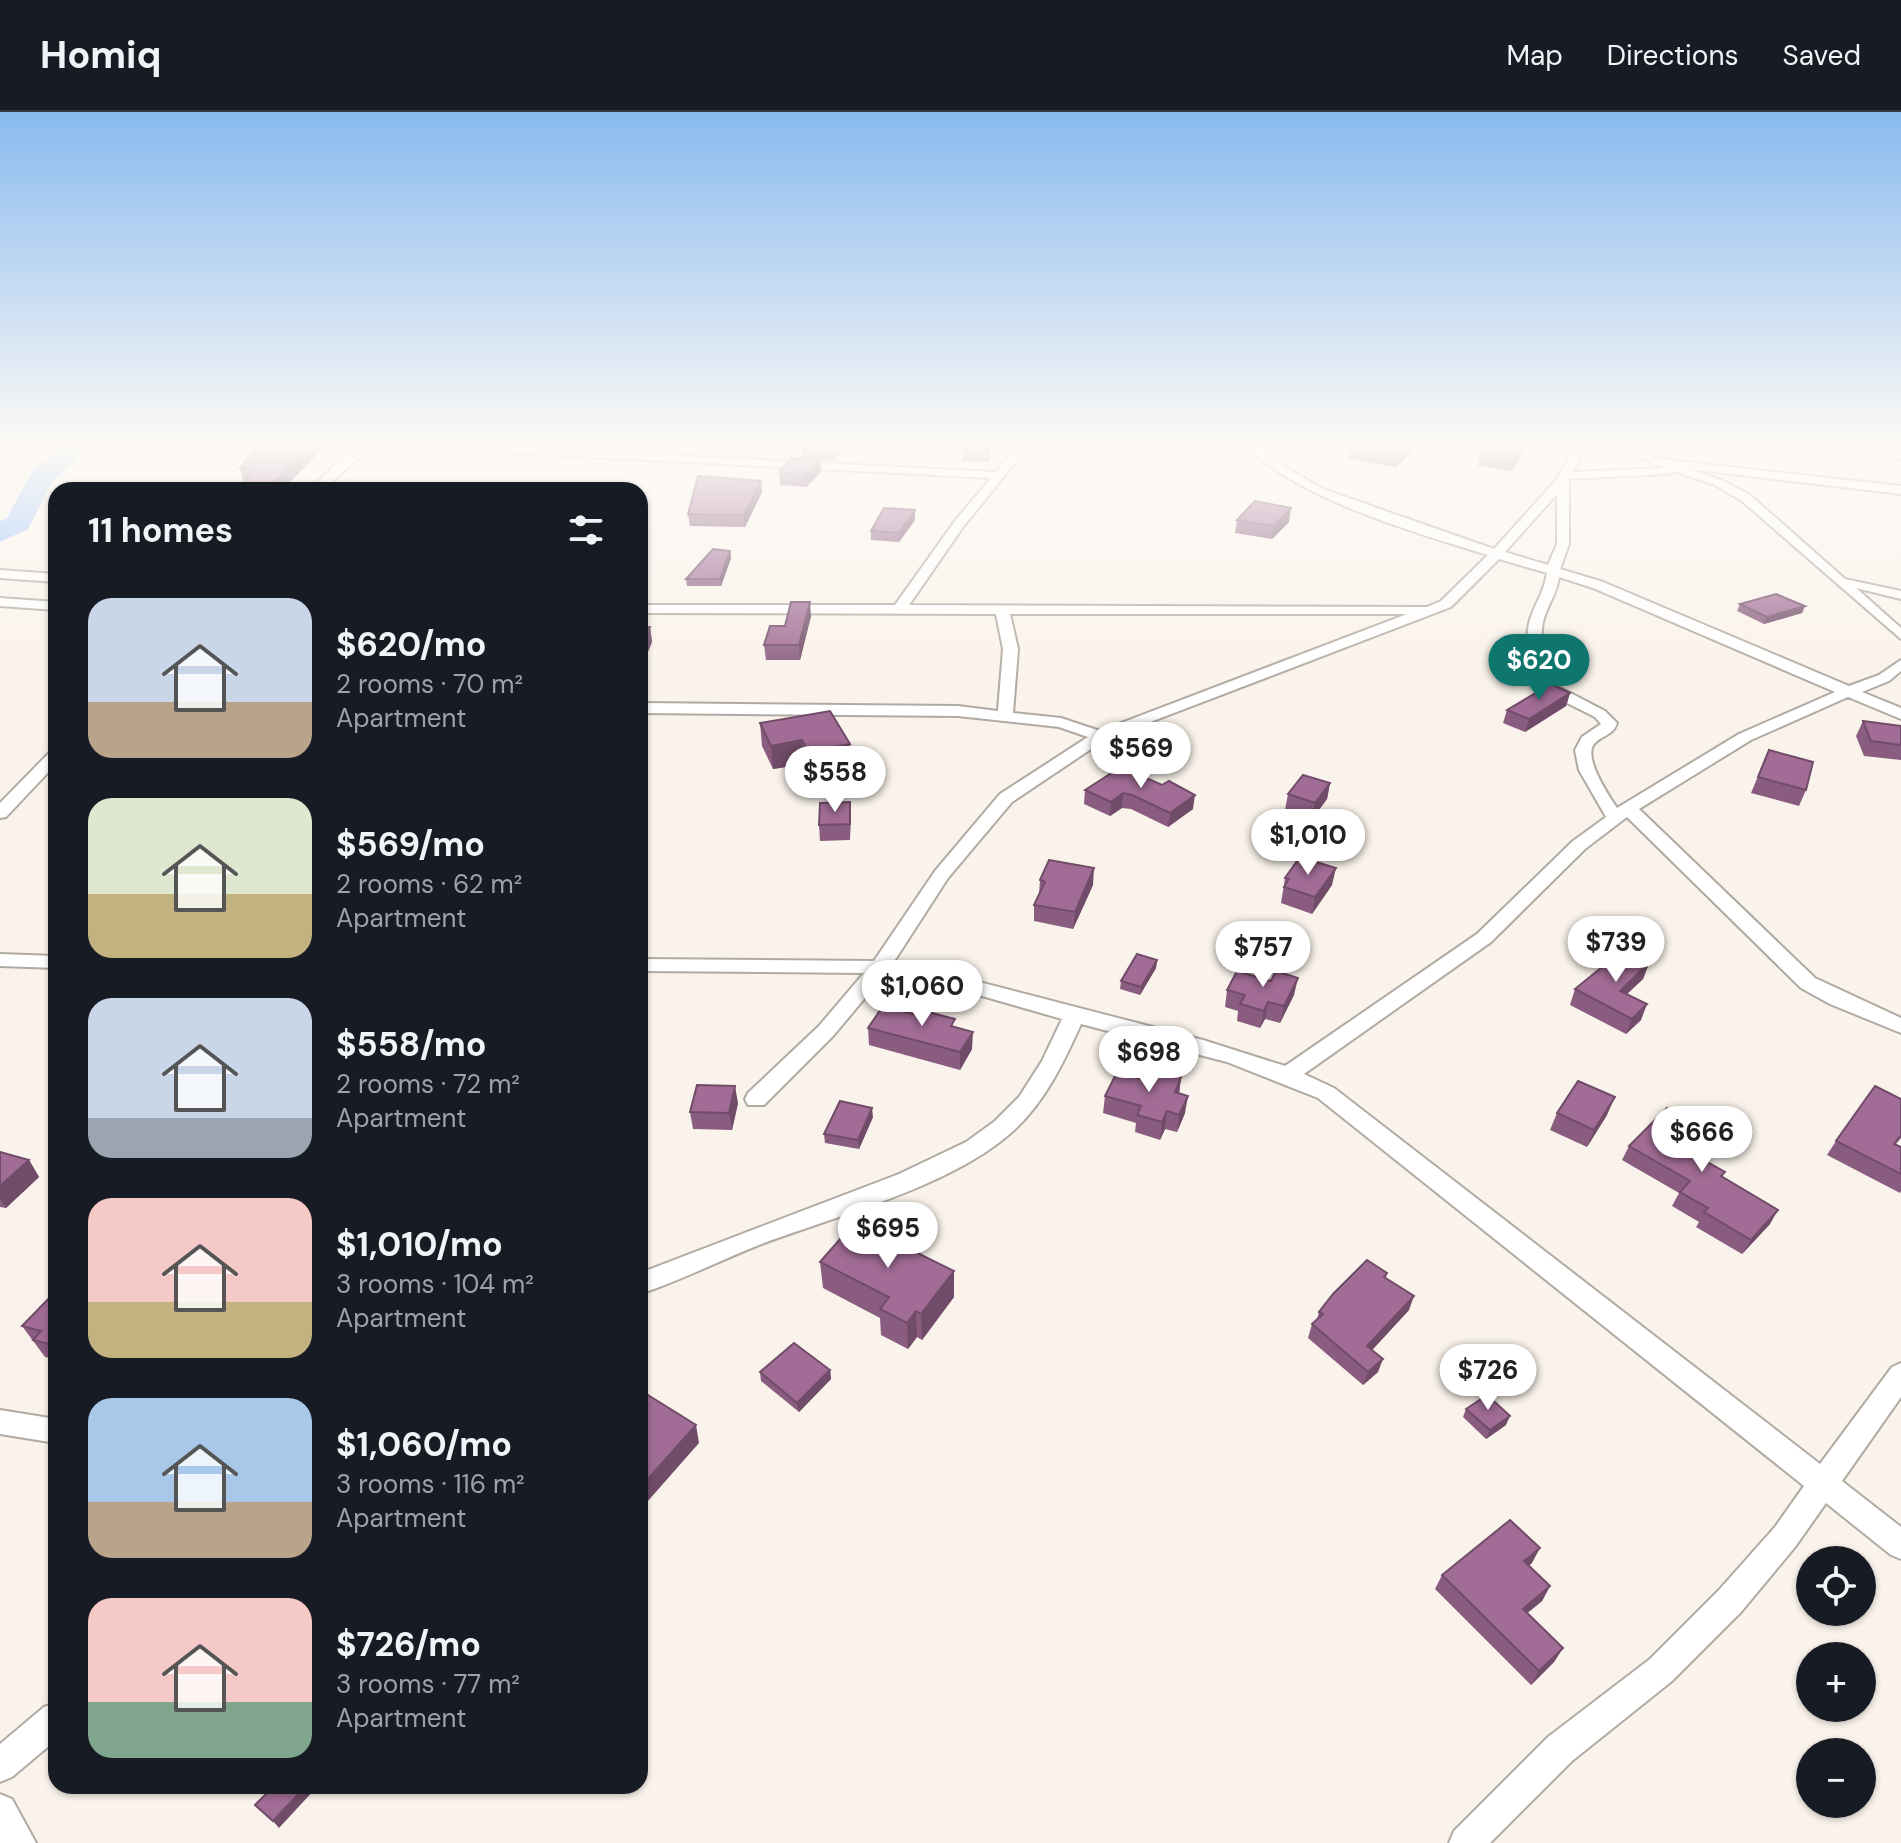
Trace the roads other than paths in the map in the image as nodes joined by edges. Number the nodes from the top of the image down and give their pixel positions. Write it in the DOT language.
graph roads {
  1 [pos="961,524"];
  2 [pos="1412,524"];
  3 [pos="1524,524"];
  4 [pos="1565,524"];
  5 [pos="1776,524"];
  6 [pos="1497,554"];
  7 [pos="1554,571"];
  8 [pos="0,574"];
  9 [pos="48,577"];
  10 [pos="1842,581"];
  11 [pos="1901,595"];
  12 [pos="0,602"];
  13 [pos="48,605"];
  14 [pos="900,608"];
  15 [pos="648,609"];
  16 [pos="1002,610"];
  17 [pos="1433,610"];
  18 [pos="1901,635"];
  19 [pos="1901,664"];
  20 [pos="1848,694"];
  21 [pos="648,708"];
  22 [pos="1901,714"];
  23 [pos="1005,716"];
  24 [pos="1100,736"];
  25 [pos="48,763"];
  26 [pos="0,813"];
  27 [pos="1622,813"];
  28 [pos="0,960"];
  29 [pos="48,962"];
  30 [pos="648,965"];
  31 [pos="880,967"];
  32 [pos="1074,1015"];
  33 [pos="1901,1026"];
  34 [pos="1289,1074"];
  35 [pos="756,1099"];
  36 [pos="648,1280"];
  37 [pos="1901,1375"];
  38 [pos="0,1422"];
  39 [pos="48,1430"];
  40 [pos="1824,1483"];
  41 [pos="1901,1545"];
  42 [pos="48,1726"];
  43 [pos="0,1765"];
  44 [pos="0,1811"];
  45 [pos="19,1843"];
  46 [pos="1466,1843"];
  1 -- 14 [label="street"];
  2 -- 6 [label="street"];
  3 -- 6 [label="street"];
  4 -- 7 [label="street"];
  5 -- 10 [label="street"];
  6 -- 7 [label="street"];
  6 -- 17 [label="street"];
  7 -- 20 [label="street"];
  7 -- 27 [label="street"];
  8 -- 9 [label="street"];
  10 -- 11 [label="street"];
  10 -- 18 [label="street"];
  12 -- 13 [label="street"];
  14 -- 15 [label="street"];
  14 -- 16 [label="street"];
  16 -- 17 [label="street"];
  16 -- 23 [label="street"];
  17 -- 24 [label="street"];
  19 -- 20 [label="street"];
  20 -- 22 [label="street"];
  20 -- 27 [label="street"];
  21 -- 23 [label="street"];
  23 -- 24 [label="street"];
  24 -- 31 [label="street"];
  25 -- 26 [label="street"];
  27 -- 33 [label="street"];
  27 -- 34 [label="street"];
  28 -- 29 [label="street"];
  30 -- 31 [label="street"];
  31 -- 32 [label="street"];
  31 -- 35 [label="street"];
  32 -- 34 [label="street"];
  32 -- 36 [label="street"];
  34 -- 40 [label="street"];
  37 -- 40 [label="street"];
  38 -- 39 [label="street"];
  40 -- 41 [label="street"];
  40 -- 46 [label="street"];
  42 -- 43 [label="street"];
  44 -- 45 [label="street"];
}
